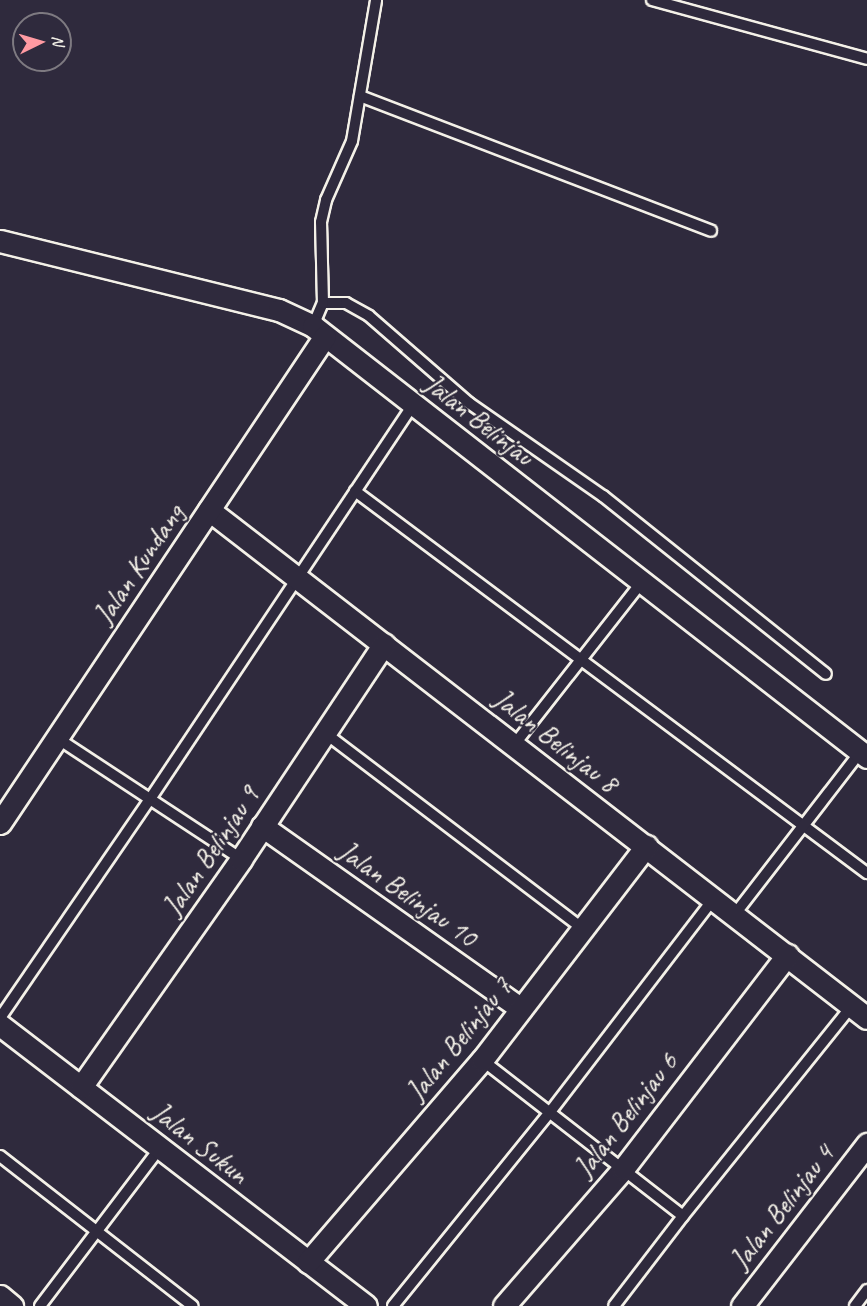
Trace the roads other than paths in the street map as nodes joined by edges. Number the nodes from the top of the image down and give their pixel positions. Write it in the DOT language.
graph roads {
  1 [pos="376,0"];
  2 [pos="652,0"];
  3 [pos="867,59"];
  4 [pos="360,96"];
  5 [pos="711,231"];
  6 [pos="0,241"];
  7 [pos="323,303"];
  8 [pos="319,331"];
  9 [pos="413,404"];
  10 [pos="355,491"];
  11 [pos="209,510"];
  12 [pos="297,578"];
  13 [pos="642,582"];
  14 [pos="384,644"];
  15 [pos="581,660"];
  16 [pos="826,674"];
  17 [pos="325,733"];
  18 [pos="57,738"];
  19 [pos="514,745"];
  20 [pos="864,755"];
  21 [pos="150,800"];
  22 [pos="0,823"];
  23 [pos="262,826"];
  24 [pos="806,826"];
  25 [pos="646,846"];
  26 [pos="241,859"];
  27 [pos="867,873"];
  28 [pos="714,898"];
  29 [pos="735,914"];
  30 [pos="582,929"];
  31 [pos="787,955"];
  32 [pos="521,1009"];
  33 [pos="859,1012"];
  34 [pos="0,1018"];
  35 [pos="0,1025"];
  36 [pos="482,1059"];
  37 [pos="81,1088"];
  38 [pos="550,1112"];
  39 [pos="867,1144"];
  40 [pos="160,1148"];
  41 [pos="0,1156"];
  42 [pos="623,1169"];
  43 [pos="682,1216"];
  44 [pos="97,1232"];
  45 [pos="308,1262"];
  46 [pos="867,1290"];
  47 [pos="0,1296"];
  48 [pos="12,1306"];
  49 [pos="40,1306"];
  50 [pos="193,1306"];
  51 [pos="366,1306"];
  52 [pos="393,1306"];
  53 [pos="504,1306"];
  54 [pos="614,1306"];
  55 [pos="742,1306"];
  56 [pos="855,1306"];
  1 -- 4 [label="lane"];
  2 -- 3 [label="lane"];
  4 -- 5 [label="lane"];
  4 -- 7 [label="lane"];
  6 -- 8 [label="street, Jalan Belinjau"];
  7 -- 8 [label="lane"];
  7 -- 16 [label="lane"];
  8 -- 9 [label="street, Jalan Belinjau"];
  8 -- 11 [label="street, Jalan Kundang"];
  9 -- 10 [label="lane"];
  9 -- 13 [label="street, Jalan Belinjau"];
  10 -- 12 [label="lane"];
  10 -- 15 [label="lane"];
  11 -- 12 [label="street, Jalan Belinjau 8"];
  11 -- 18 [label="street, Jalan Kundang"];
  12 -- 14 [label="street, Jalan Belinjau 8"];
  12 -- 21 [label="lane"];
  13 -- 15 [label="lane"];
  13 -- 20 [label="street, Jalan Belinjau"];
  14 -- 17 [label="street, Jalan Belinjau 9"];
  14 -- 19 [label="street, Jalan Belinjau 8"];
  15 -- 19 [label="lane"];
  15 -- 24 [label="lane"];
  17 -- 23 [label="street, Jalan Belinjau 9"];
  17 -- 30 [label="lane"];
  18 -- 21 [label="lane"];
  18 -- 22 [label="street, Jalan Kundang"];
  19 -- 25 [label="street, Jalan Belinjau 8"];
  20 -- 24 [label="lane"];
  21 -- 26 [label="lane"];
  21 -- 34 [label="lane"];
  23 -- 26 [label="street, Jalan Belinjau 9"];
  23 -- 32 [label="street, Jalan Belinjau 10"];
  24 -- 27 [label="lane"];
  24 -- 29 [label="lane"];
  25 -- 28 [label="street, Jalan Belinjau 8"];
  25 -- 30 [label="street, Jalan Belinjau 7"];
  26 -- 37 [label="street, Jalan Belinjau 9"];
  28 -- 29 [label="street, Jalan Belinjau 8"];
  28 -- 38 [label="lane"];
  29 -- 31 [label="street, Jalan Belinjau 8"];
  30 -- 32 [label="street, Jalan Belinjau 7"];
  31 -- 33 [label="street, Jalan Belinjau 8"];
  31 -- 42 [label="street, Jalan Belinjau 6"];
  32 -- 36 [label="street, Jalan Belinjau 7"];
  33 -- 43 [label="lane"];
  35 -- 37 [label="street, Jalan Sukun"];
  36 -- 38 [label="lane"];
  36 -- 45 [label="street, Jalan Belinjau 7"];
  37 -- 40 [label="street, Jalan Sukun"];
  38 -- 42 [label="lane"];
  38 -- 52 [label="lane"];
  39 -- 55 [label="street, Jalan Belinjau 4"];
  40 -- 44 [label="lane"];
  40 -- 45 [label="street, Jalan Sukun"];
  41 -- 44 [label="lane"];
  42 -- 43 [label="lane"];
  42 -- 53 [label="street, Jalan Belinjau 6"];
  43 -- 54 [label="lane"];
  44 -- 49 [label="lane"];
  44 -- 50 [label="lane"];
  45 -- 51 [label="street, Jalan Sukun"];
  46 -- 56 [label="lane"];
  47 -- 48 [label="street"];
}
